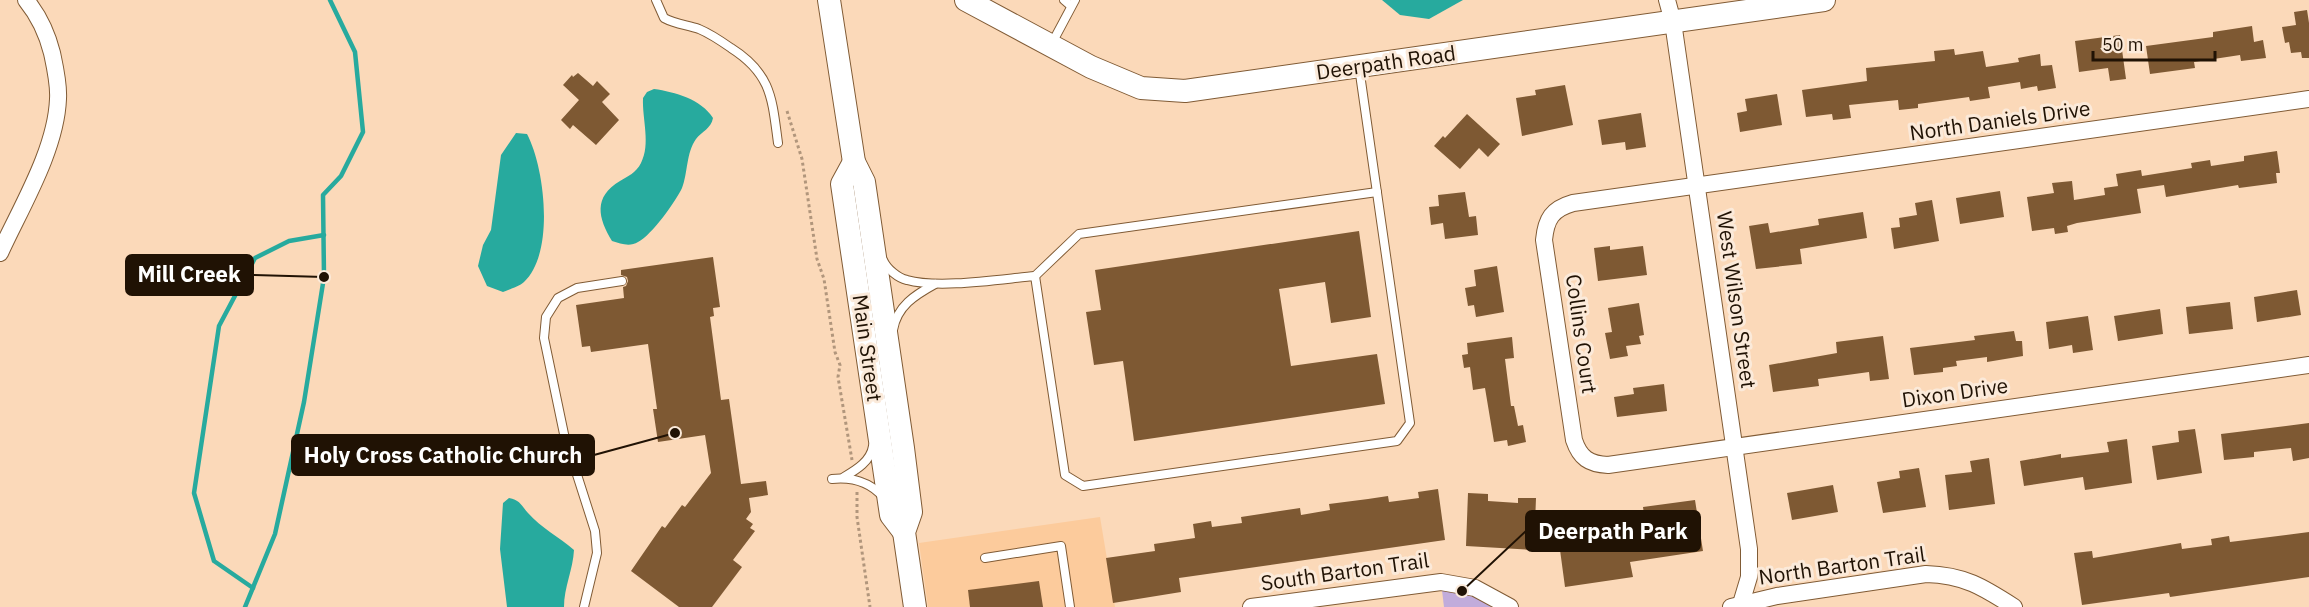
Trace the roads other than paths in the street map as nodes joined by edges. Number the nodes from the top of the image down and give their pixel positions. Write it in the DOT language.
graph roads {
  1 [pos="656,0"];
  2 [pos="829,0"];
  3 [pos="966,0"];
  4 [pos="1064,0"];
  5 [pos="1667,0"];
  6 [pos="1824,0"];
  7 [pos="1073,3"];
  8 [pos="36,4"];
  9 [pos="1673,22"];
  10 [pos="1051,45"];
  11 [pos="1359,67"];
  12 [pos="2309,99"];
  13 [pos="778,143"];
  14 [pos="854,162"];
  15 [pos="1697,187"];
  16 [pos="1377,192"];
  17 [pos="1573,203"];
  18 [pos="873,234"];
  19 [pos="0,254"];
  20 [pos="1035,276"];
  21 [pos="622,281"];
  22 [pos="935,284"];
  23 [pos="889,353"];
  24 [pos="2309,366"];
  25 [pos="877,418"];
  26 [pos="1734,447"];
  27 [pos="1608,465"];
  28 [pos="844,477"];
  29 [pos="832,479"];
  30 [pos="890,505"];
  31 [pos="904,532"];
  32 [pos="985,558"];
  33 [pos="1737,606"];
  34 [pos="584,607"];
  35 [pos="915,607"];
  36 [pos="1070,607"];
  37 [pos="1251,607"];
  38 [pos="1510,607"];
  39 [pos="2014,607"];
  1 -- 13 [label="lane"];
  2 -- 14 [label="main road, Main Street"];
  3 -- 10 [label="main road, Deerpath Road"];
  4 -- 7 [label="lane"];
  5 -- 9 [label="street, West Wilson Street"];
  6 -- 9 [label="main road, Deerpath Road"];
  7 -- 10 [label="lane"];
  8 -- 19 [label="street"];
  9 -- 11 [label="main road, Deerpath Road"];
  9 -- 15 [label="street, West Wilson Street"];
  10 -- 11 [label="main road, Deerpath Road"];
  11 -- 16 [label="lane"];
  12 -- 15 [label="street, North Daniels Drive"];
  14 -- 18 [label="main road, Main Street"];
  14 -- 25 [label="main road, Main Street"];
  15 -- 17 [label="street, North Daniels Drive"];
  15 -- 26 [label="street, West Wilson Street"];
  16 -- 20 [label="lane"];
  16 -- 20 [label="lane"];
  17 -- 27 [label="street, Collins Court"];
  18 -- 22 [label="lane"];
  18 -- 23 [label="main road, Main Street"];
  20 -- 22 [label="lane"];
  21 -- 34 [label="lane"];
  22 -- 23 [label="lane"];
  23 -- 31 [label="main road, Main Street"];
  24 -- 26 [label="street, Dixon Drive"];
  25 -- 28 [label="lane"];
  25 -- 30 [label="main road, Main Street"];
  26 -- 27 [label="street, Dixon Drive"];
  26 -- 33 [label="street, West Wilson Street"];
  28 -- 29 [label="lane"];
  28 -- 30 [label="lane"];
  30 -- 31 [label="main road, Main Street"];
  31 -- 35 [label="main road, Main Street"];
  32 -- 36 [label="lane"];
  33 -- 39 [label="street, North Barton Trail"];
  37 -- 38 [label="street, South Barton Trail"];
}
